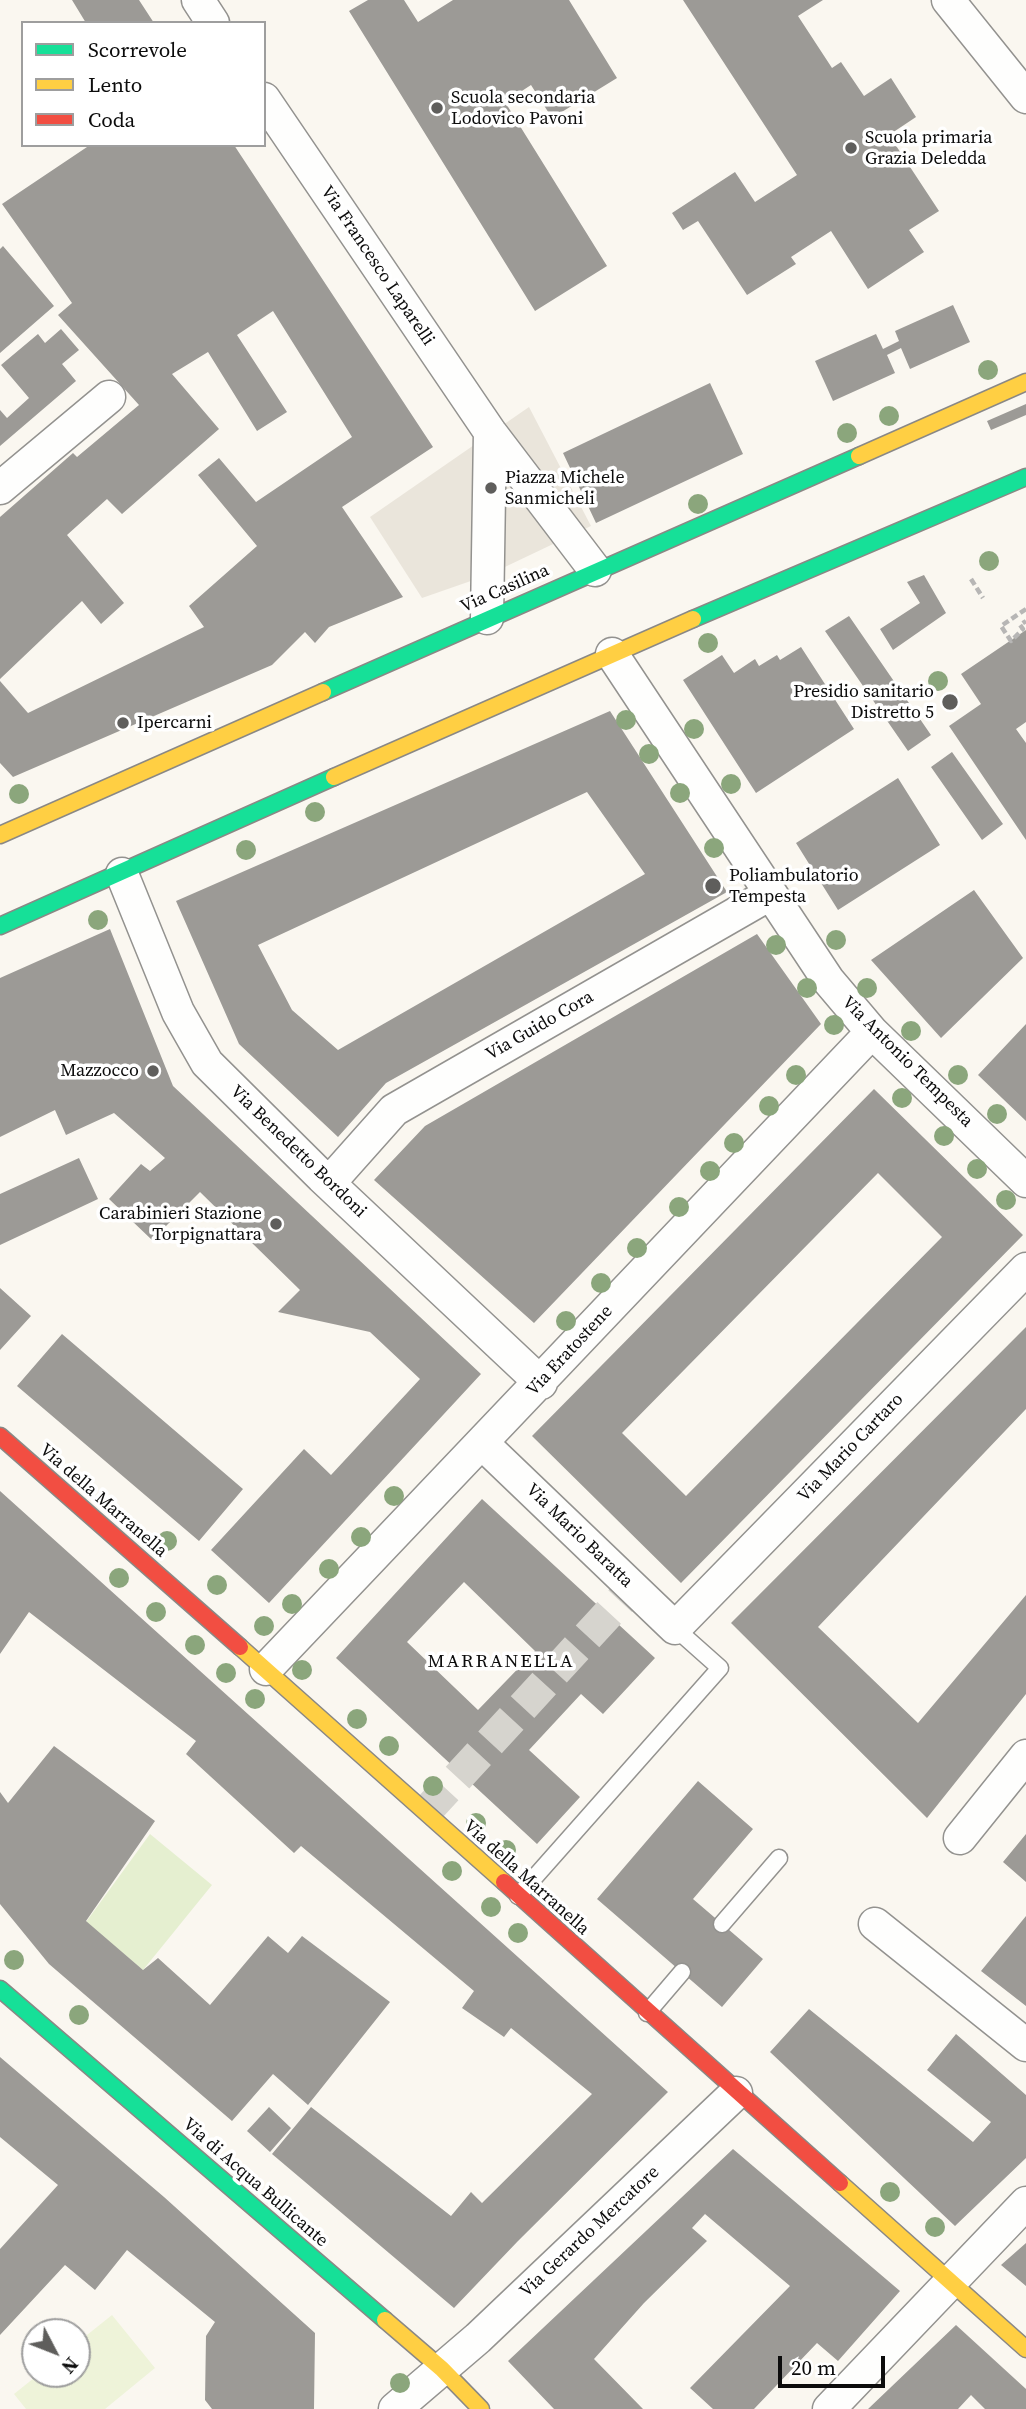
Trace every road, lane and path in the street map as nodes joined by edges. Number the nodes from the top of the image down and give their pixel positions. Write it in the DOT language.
graph roads {
  1 [pos="198,0"];
  2 [pos="948,0"];
  3 [pos="212,21"];
  4 [pos="1026,97"];
  5 [pos="266,102"];
  6 [pos="1026,382"];
  7 [pos="109,397"];
  8 [pos="490,432"];
  9 [pos="1026,477"];
  10 [pos="0,488"];
  11 [pos="595,570"];
  12 [pos="971,579"];
  13 [pos="983,598"];
  14 [pos="1026,609"];
  15 [pos="487,618"];
  16 [pos="1026,621"];
  17 [pos="612,654"];
  18 [pos="5,824"];
  19 [pos="122,874"];
  20 [pos="770,894"];
  21 [pos="0,926"];
  22 [pos="872,1032"];
  23 [pos="1026,1181"];
  24 [pos="329,1183"];
  25 [pos="1026,1269"];
  26 [pos="541,1382"];
  27 [pos="0,1436"];
  28 [pos="483,1444"];
  29 [pos="675,1628"];
  30 [pos="266,1669"];
  31 [pos="1026,1756"];
  32 [pos="960,1838"];
  33 [pos="779,1858"];
  34 [pos="518,1896"];
  35 [pos="722,1924"];
  36 [pos="875,1924"];
  37 [pos="682,1972"];
  38 [pos="0,1989"];
  39 [pos="647,2013"];
  40 [pos="1026,2045"];
  41 [pos="736,2093"];
  42 [pos="1026,2203"];
  43 [pos="950,2282"];
  44 [pos="1026,2349"];
  45 [pos="442,2369"];
  46 [pos="395,2409"];
  47 [pos="481,2409"];
  48 [pos="829,2409"];
  1 -- 3 [label="street"];
  2 -- 4 [label="street"];
  5 -- 8 [label="street, Via Francesco Laparelli"];
  6 -- 11 [label="main road, Via Casilina"];
  7 -- 10 [label="street"];
  8 -- 11 [label="street"];
  8 -- 15 [label="street"];
  9 -- 17 [label="main road"];
  11 -- 15 [label="main road, Via Casilina"];
  12 -- 13 [label="path"];
  14 -- 16 [label="path"];
  15 -- 18 [label="main road, Via Casilina"];
  17 -- 19 [label="main road"];
  17 -- 20 [label="street, Via Antonio Tempesta"];
  19 -- 21 [label="main road"];
  19 -- 24 [label="street, Via Benedetto Bordoni"];
  20 -- 22 [label="street, Via Antonio Tempesta"];
  20 -- 24 [label="street, Via Guido Cora"];
  22 -- 23 [label="street, Via Antonio Tempesta"];
  22 -- 26 [label="street, Via Eratostene"];
  24 -- 26 [label="street, Via Benedetto Bordoni"];
  25 -- 29 [label="street, Via Mario Cartaro"];
  26 -- 28 [label="street, Via Eratostene"];
  27 -- 30 [label="main road, Via della Marranella"];
  28 -- 29 [label="street, Via Mario Baratta"];
  28 -- 30 [label="street, Via Eratostene"];
  29 -- 34 [label="lane"];
  30 -- 34 [label="main road, Via della Marranella"];
  31 -- 32 [label="street"];
  33 -- 35 [label="lane"];
  34 -- 39 [label="main road, Via della Marranella"];
  36 -- 40 [label="street"];
  37 -- 39 [label="lane"];
  38 -- 45 [label="main road, Via di Acqua Bullicante"];
  39 -- 41 [label="main road, Via della Marranella"];
  41 -- 43 [label="main road, Via della Marranella"];
  41 -- 45 [label="street, Via Gerardo Mercatore"];
  42 -- 43 [label="street"];
  43 -- 44 [label="main road, Via della Marranella"];
  43 -- 48 [label="street"];
  45 -- 46 [label="street, Via Gerardo Mercatore"];
  45 -- 47 [label="main road, Via di Acqua Bullicante"];
}
